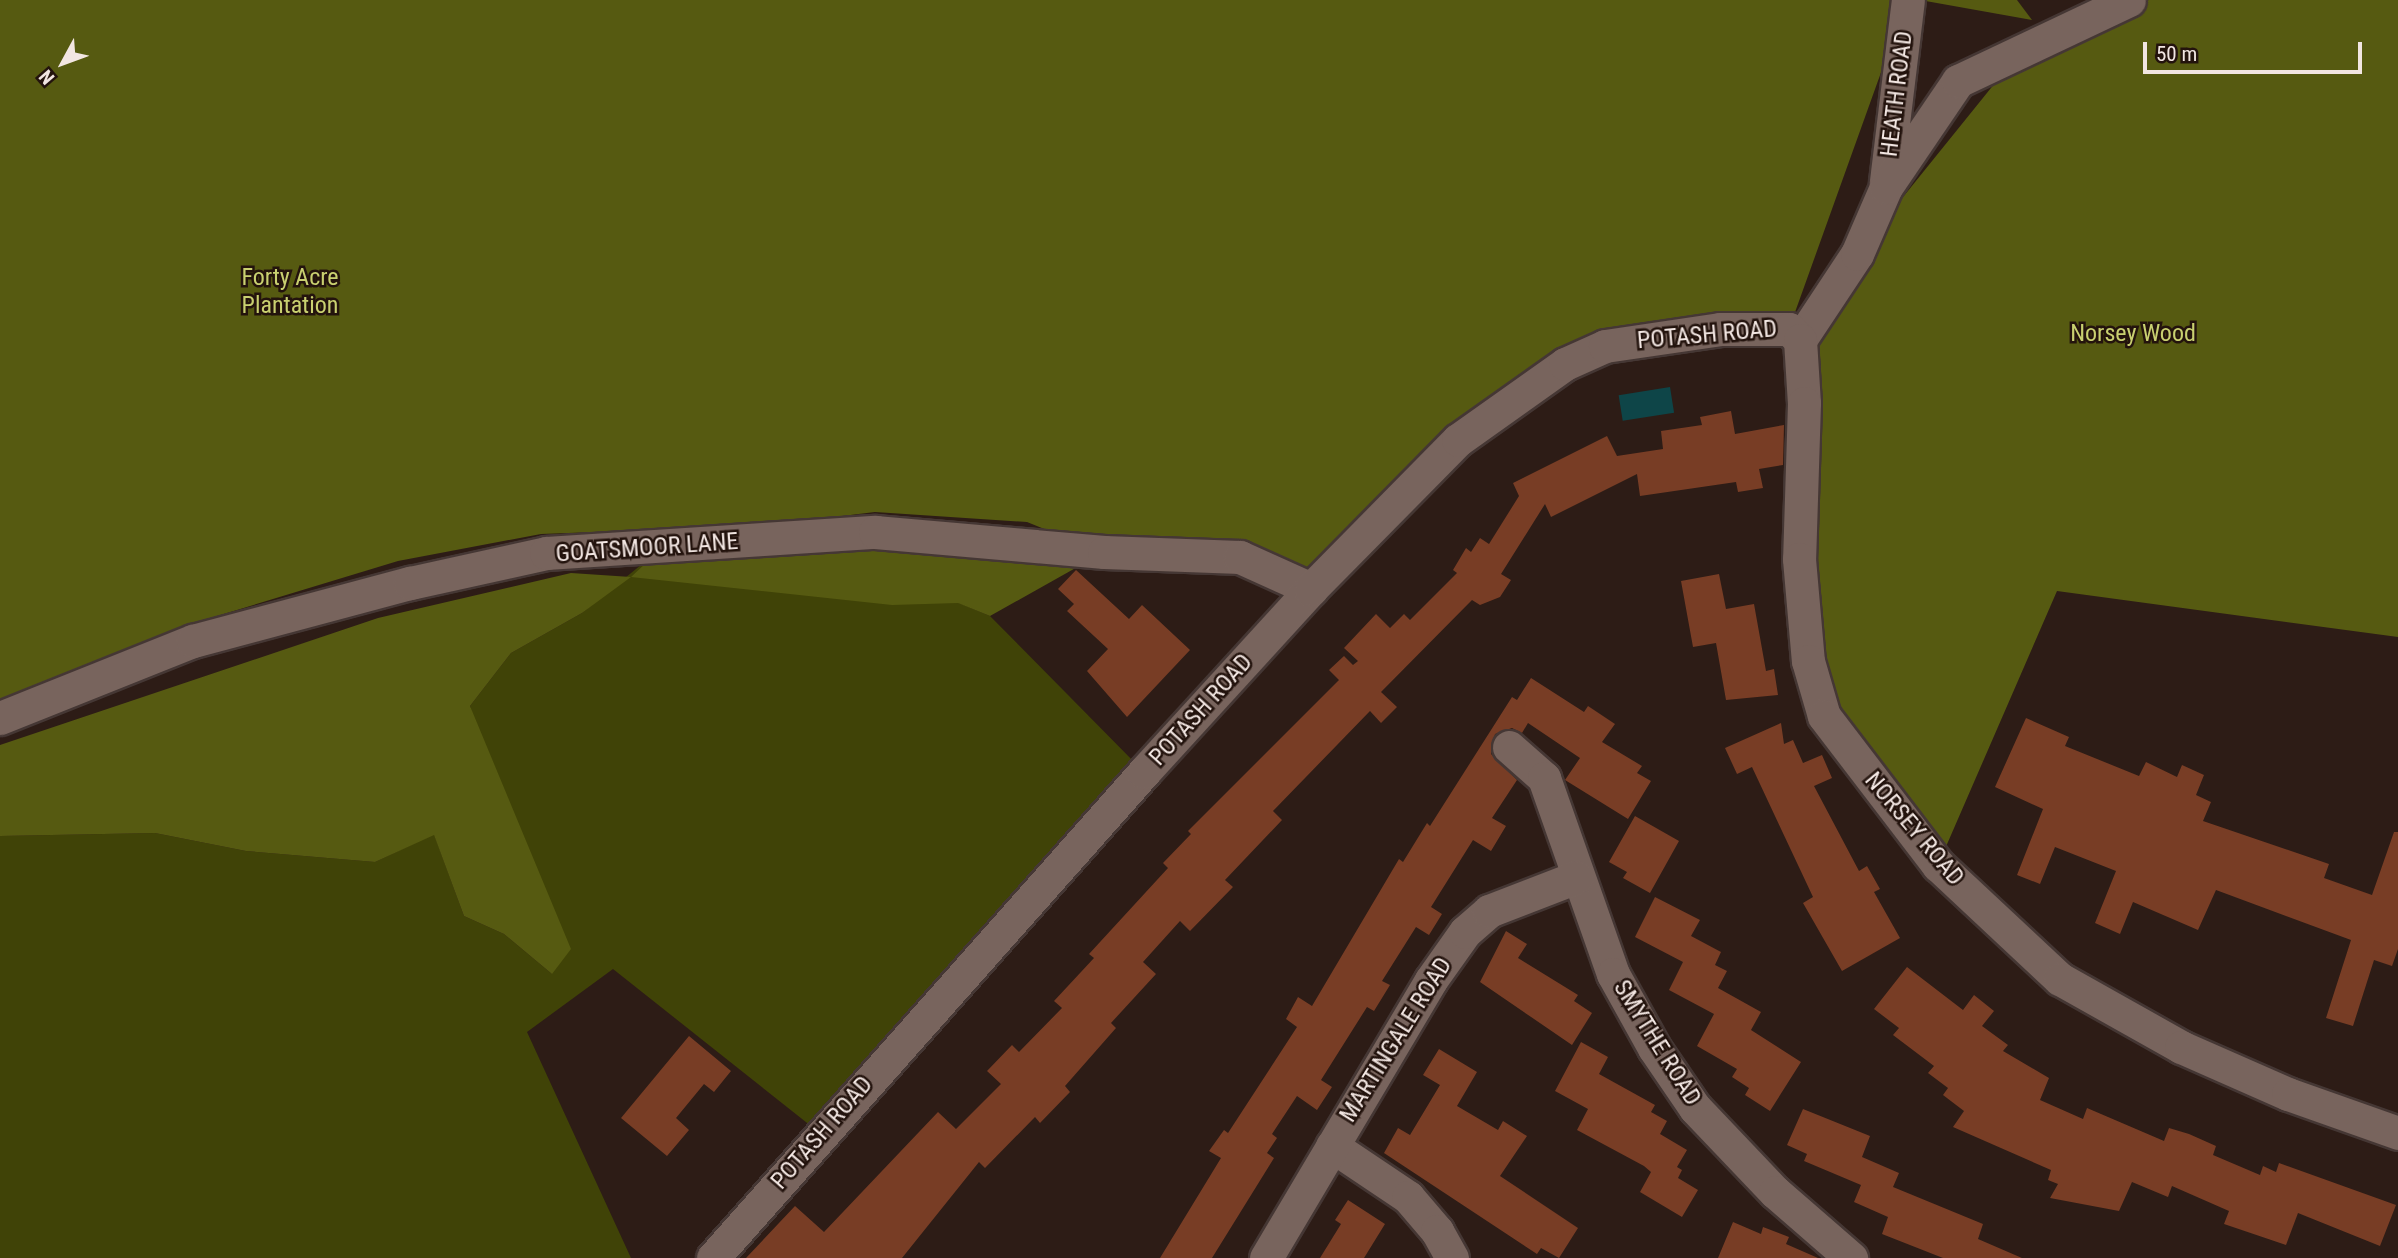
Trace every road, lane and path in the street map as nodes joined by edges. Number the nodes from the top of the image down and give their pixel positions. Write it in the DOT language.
graph roads {
  1 [pos="1908,0"];
  2 [pos="2129,0"];
  3 [pos="1886,187"];
  4 [pos="1795,334"];
  5 [pos="1311,589"];
  6 [pos="0,718"];
  7 [pos="1509,747"];
  8 [pos="1577,877"];
  9 [pos="2398,1133"];
  10 [pos="1332,1146"];
  11 [pos="1844,1256"];
  12 [pos="713,1258"];
  13 [pos="1266,1258"];
  14 [pos="1452,1258"];
  1 -- 3 [label="street, HEATH ROAD"];
  2 -- 3 [label="street"];
  3 -- 4 [label="street"];
  4 -- 5 [label="street, POTASH ROAD"];
  4 -- 9 [label="street, NORSEY ROAD"];
  5 -- 6 [label="street, GOATSMOOR LANE"];
  5 -- 12 [label="street, POTASH ROAD"];
  7 -- 8 [label="street, SMYTHE ROAD"];
  8 -- 10 [label="street, MARTINGALE ROAD"];
  8 -- 11 [label="street, SMYTHE ROAD"];
  10 -- 13 [label="street, MARTINGALE ROAD"];
  10 -- 14 [label="street"];
}
